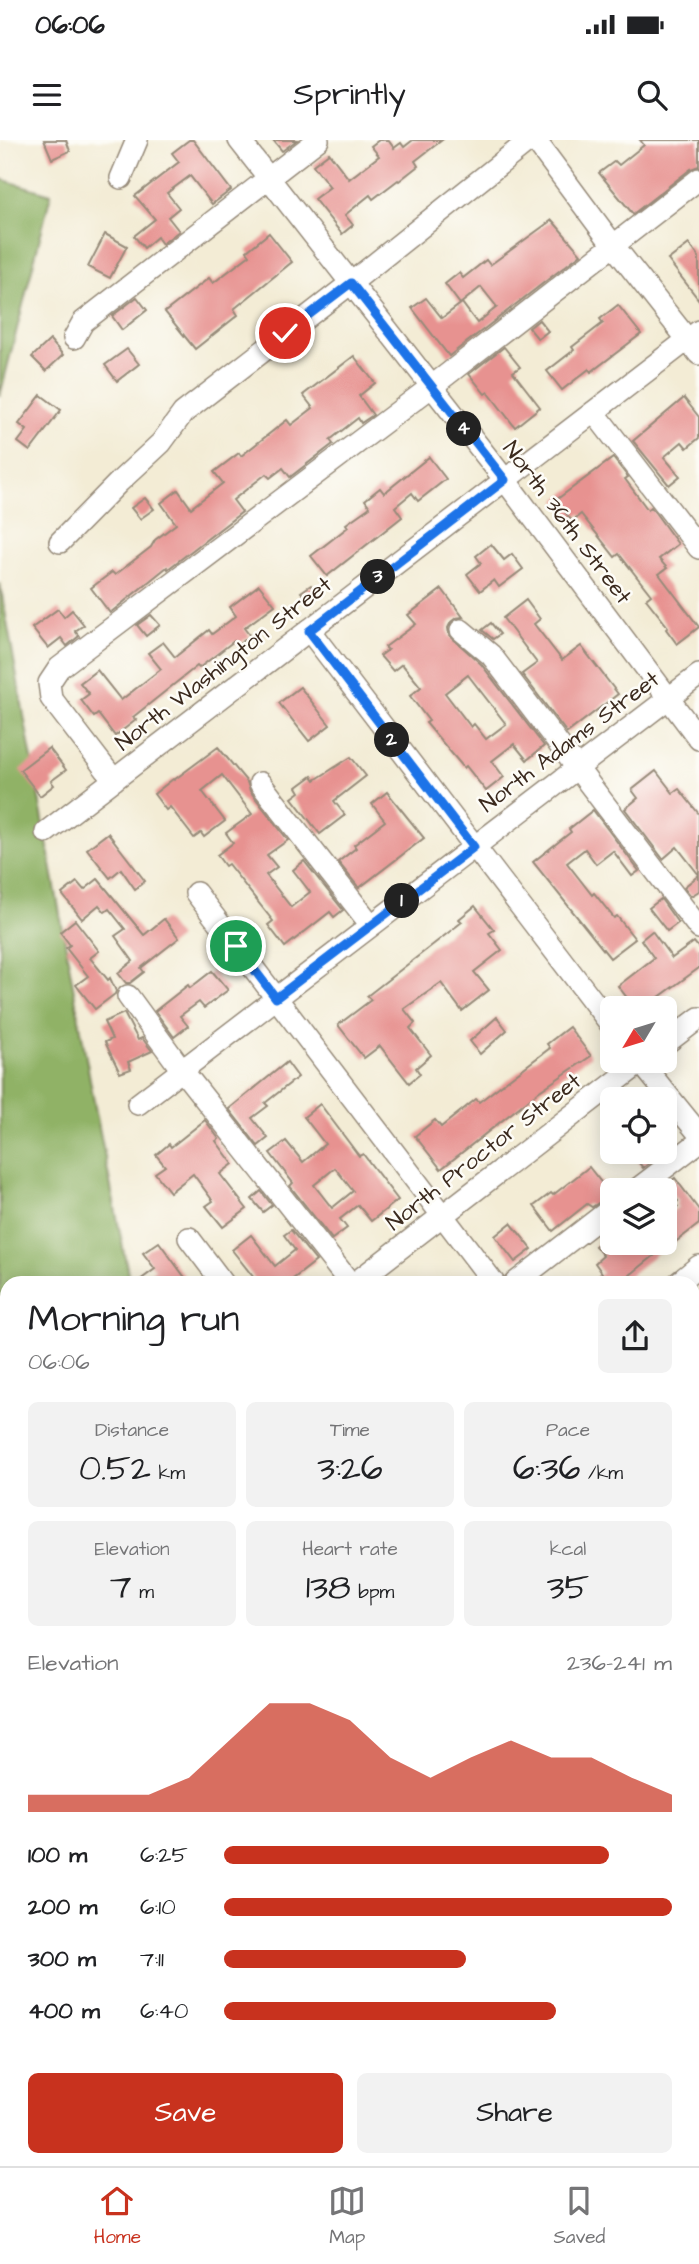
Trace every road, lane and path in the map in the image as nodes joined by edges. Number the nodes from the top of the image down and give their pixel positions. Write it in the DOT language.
graph roads {
  1 [pos="137,140"];
  2 [pos="239,140"];
  3 [pos="318,140"];
  4 [pos="533,140"];
  5 [pos="121,178"];
  6 [pos="269,178"];
  7 [pos="699,179"];
  8 [pos="613,245"];
  9 [pos="351,283"];
  10 [pos="74,338"];
  11 [pos="695,342"];
  12 [pos="431,387"];
  13 [pos="594,412"];
  14 [pos="505,480"];
  15 [pos="60,542"];
  16 [pos="699,548"];
  17 [pos="461,630"];
  18 [pos="309,631"];
  19 [pos="699,675"];
  20 [pos="667,698"];
  21 [pos="699,739"];
  22 [pos="577,768"];
  23 [pos="114,780"];
  24 [pos="260,783"];
  25 [pos="46,832"];
  26 [pos="474,847"];
  27 [pos="196,893"];
  28 [pos="370,925"];
  29 [pos="699,928"];
  30 [pos="128,996"];
  31 [pos="276,998"];
  32 [pos="600,1010"];
  33 [pos="699,1018"];
  34 [pos="677,1035"];
  35 [pos="182,1070"];
  36 [pos="626,1073"];
  37 [pos="651,1073"];
  38 [pos="138,1104"];
  39 [pos="699,1133"];
  40 [pos="699,1142"];
  41 [pos="652,1178"];
  42 [pos="442,1216"];
  43 [pos="600,1217"];
  44 [pos="189,1238"];
  45 [pos="218,1276"];
  46 [pos="346,1276"];
  47 [pos="361,1276"];
  48 [pos="489,1276"];
  49 [pos="525,1276"];
  1 -- 5 [label="street"];
  2 -- 6 [label="street, North 36th Street"];
  3 -- 6 [label="street"];
  4 -- 8 [label="street"];
  4 -- 9 [label="street"];
  6 -- 9 [label="street, North 36th Street"];
  6 -- 10 [label="street"];
  7 -- 8 [label="street"];
  8 -- 11 [label="street"];
  8 -- 12 [label="street"];
  9 -- 12 [label="street, North 36th Street"];
  9 -- 15 [label="street"];
  11 -- 13 [label="street, North Washington Street"];
  12 -- 14 [label="street, North 36th Street"];
  12 -- 23 [label="street"];
  13 -- 14 [label="street, North Washington Street"];
  13 -- 16 [label="street"];
  14 -- 18 [label="street, North Washington Street"];
  14 -- 20 [label="street, North 36th Street"];
  17 -- 22 [label="street"];
  18 -- 23 [label="street, North Washington Street"];
  18 -- 26 [label="street"];
  19 -- 20 [label="street, North Adams Street"];
  20 -- 21 [label="street, North 36th Street"];
  20 -- 22 [label="street, North Adams Street"];
  22 -- 26 [label="street, North Adams Street"];
  22 -- 29 [label="street"];
  23 -- 25 [label="street, North Washington Street"];
  24 -- 28 [label="street"];
  26 -- 28 [label="street, North Adams Street"];
  26 -- 32 [label="street"];
  27 -- 31 [label="street"];
  28 -- 31 [label="street, North Adams Street"];
  30 -- 35 [label="street"];
  31 -- 35 [label="street, North Adams Street"];
  31 -- 42 [label="street"];
  33 -- 34 [label="street"];
  35 -- 38 [label="street, North Adams Street"];
  35 -- 46 [label="street"];
  36 -- 42 [label="street, North Proctor Street"];
  37 -- 39 [label="street"];
  40 -- 41 [label="street"];
  42 -- 47 [label="street, North Proctor Street"];
  42 -- 48 [label="street"];
  43 -- 49 [label="street"];
  44 -- 45 [label="street"];
}
